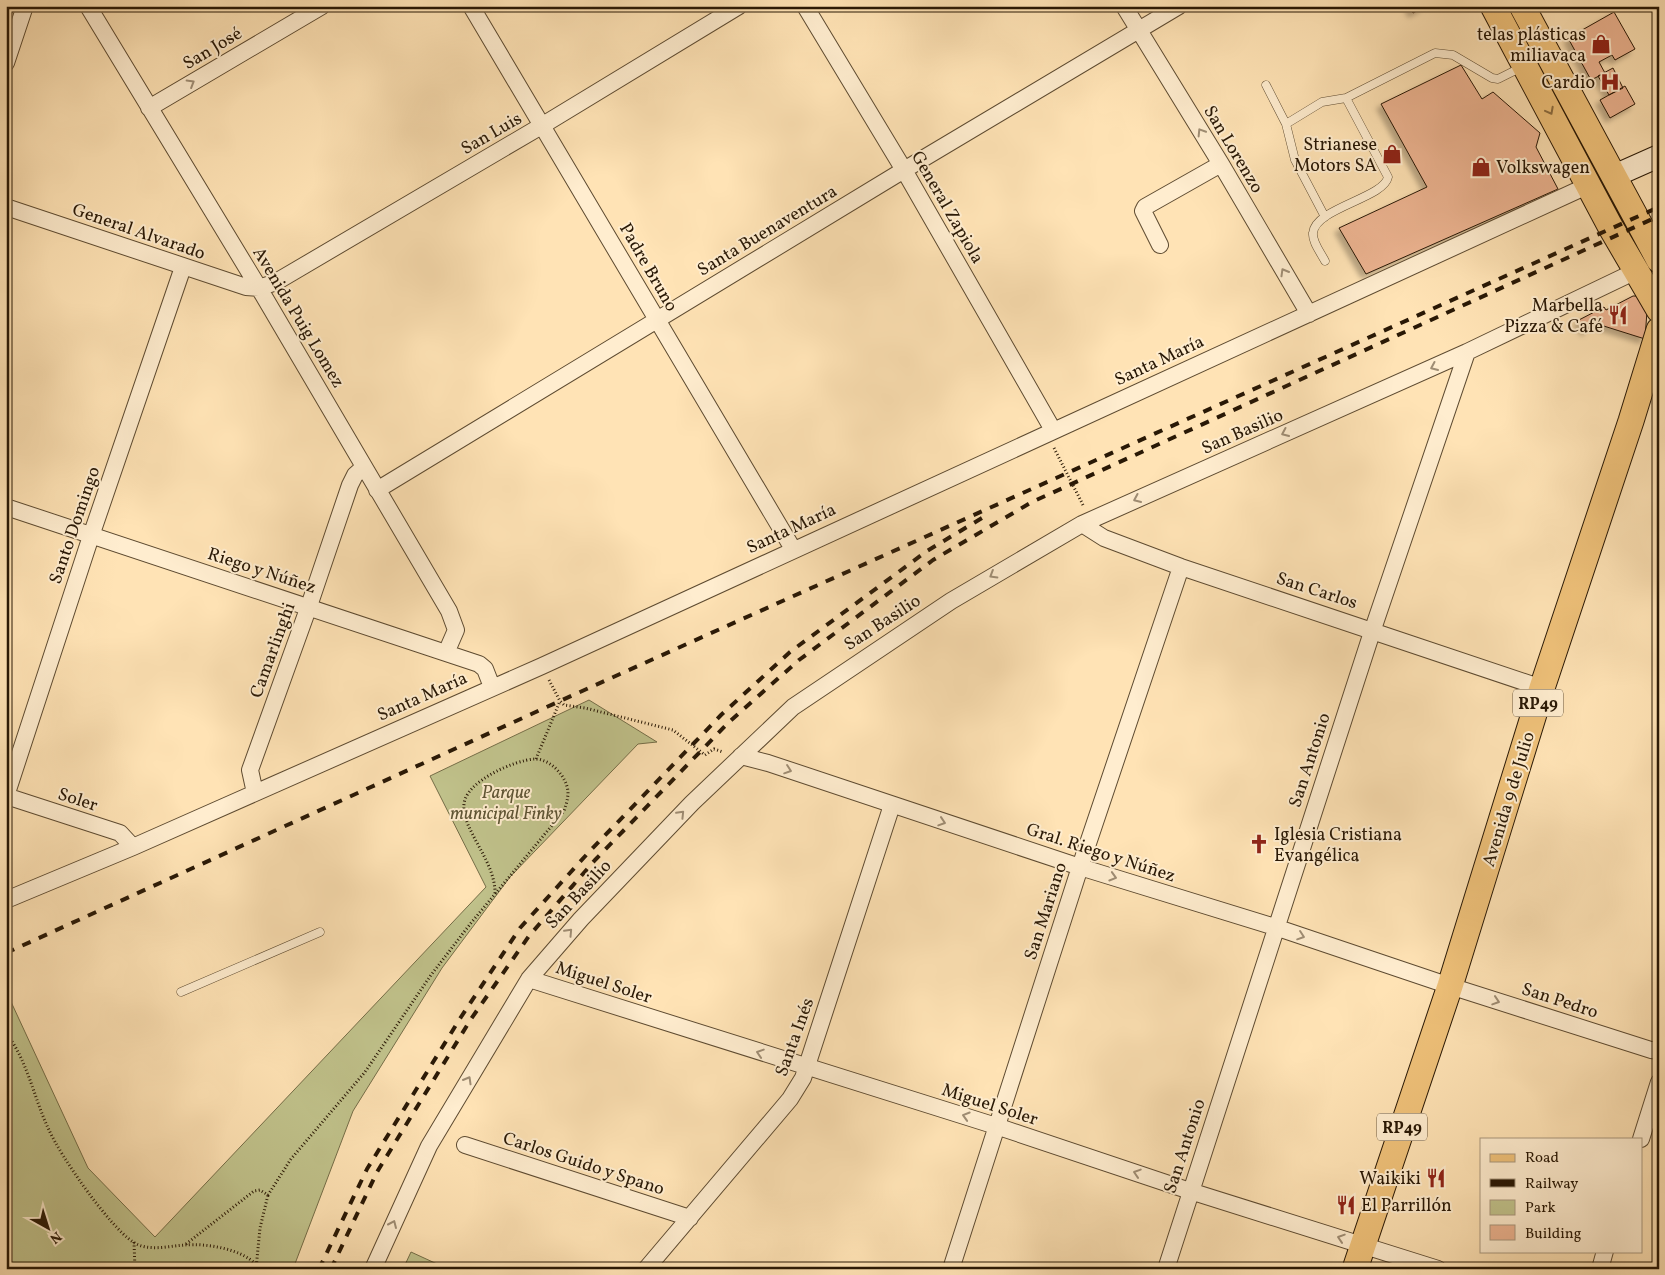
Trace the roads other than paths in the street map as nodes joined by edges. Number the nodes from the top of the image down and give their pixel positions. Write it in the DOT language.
graph roads {
  1 [pos="25,6"];
  2 [pos="88,6"];
  3 [pos="322,6"];
  4 [pos="471,6"];
  5 [pos="739,6"];
  6 [pos="805,6"];
  7 [pos="1124,6"];
  8 [pos="1179,6"];
  9 [pos="1493,6"];
  10 [pos="1522,6"];
  11 [pos="1138,31"];
  12 [pos="6,63"];
  13 [pos="1526,65"];
  14 [pos="1266,85"];
  15 [pos="1346,98"];
  16 [pos="149,108"];
  17 [pos="1286,124"];
  18 [pos="543,126"];
  19 [pos="1659,156"];
  20 [pos="1221,164"];
  21 [pos="904,170"];
  22 [pos="1614,176"];
  23 [pos="1588,185"];
  24 [pos="6,207"];
  25 [pos="1634,214"];
  26 [pos="1325,217"];
  27 [pos="1610,226"];
  28 [pos="1160,245"];
  29 [pos="1659,260"];
  30 [pos="1325,261"];
  31 [pos="183,267"];
  32 [pos="1636,271"];
  33 [pos="259,288"];
  34 [pos="1659,310"];
  35 [pos="1308,314"];
  36 [pos="657,320"];
  37 [pos="1659,330"];
  38 [pos="1467,352"];
  39 [pos="1659,391"];
  40 [pos="1631,421"];
  41 [pos="1053,430"];
  42 [pos="364,467"];
  43 [pos="377,490"];
  44 [pos="6,507"];
  45 [pos="1086,522"];
  46 [pos="91,536"];
  47 [pos="793,549"];
  48 [pos="1181,567"];
  49 [pos="309,606"];
  50 [pos="1373,629"];
  51 [pos="446,653"];
  52 [pos="492,687"];
  53 [pos="1542,688"];
  54 [pos="741,756"];
  55 [pos="255,793"];
  56 [pos="6,796"];
  57 [pos="892,805"];
  58 [pos="133,847"];
  59 [pos="1080,867"];
  60 [pos="6,900"];
  61 [pos="1275,927"];
  62 [pos="320,932"];
  63 [pos="529,979"];
  64 [pos="1450,986"];
  65 [pos="181,992"];
  66 [pos="1659,1050"];
  67 [pos="807,1068"];
  68 [pos="1659,1082"];
  69 [pos="996,1126"];
  70 [pos="1641,1138"];
  71 [pos="465,1145"];
  72 [pos="1190,1191"];
  73 [pos="690,1218"];
  74 [pos="1362,1245"];
  75 [pos="1605,1252"];
  76 [pos="373,1269"];
  77 [pos="646,1269"];
  78 [pos="951,1269"];
  79 [pos="1166,1269"];
  80 [pos="1355,1269"];
  81 [pos="1438,1269"];
  82 [pos="1600,1269"];
  1 -- 12 [label="street"];
  2 -- 16 [label="street, Avenida Puig Lomez"];
  16 -- 3 [label="street, San José, one-way"];
  4 -- 18 [label="street, Padre Bruno"];
  5 -- 18 [label="street, San Luis"];
  6 -- 21 [label="street, General Zapiola"];
  7 -- 11 [label="street, San Lorenzo"];
  8 -- 11 [label="street, Santa Buenaventura"];
  9 -- 13 [label="main road"];
  10 -- 22 [label="main road"];
  20 -- 11 [label="street, San Lorenzo, one-way"];
  11 -- 21 [label="street, Santa Buenaventura"];
  13 -- 15 [label="lane"];
  13 -- 23 [label="main road, one-way"];
  14 -- 17 [label="lane"];
  15 -- 17 [label="lane"];
  15 -- 26 [label="lane"];
  16 -- 33 [label="street, Avenida Puig Lomez"];
  17 -- 26 [label="lane"];
  18 -- 33 [label="street, San Luis"];
  18 -- 36 [label="street, Padre Bruno"];
  19 -- 22 [label="street"];
  20 -- 28 [label="street"];
  35 -- 20 [label="street, San Lorenzo, one-way"];
  21 -- 36 [label="street, Santa Buenaventura"];
  21 -- 41 [label="street, General Zapiola"];
  22 -- 25 [label="main road"];
  23 -- 27 [label="main road"];
  23 -- 35 [label="street, Santa María"];
  24 -- 31 [label="street, General Alvarado"];
  25 -- 27 [label="main road"];
  25 -- 29 [label="main road"];
  26 -- 30 [label="lane"];
  27 -- 32 [label="main road"];
  31 -- 33 [label="street, General Alvarado"];
  31 -- 46 [label="street, Santo Domingo"];
  32 -- 34 [label="main road"];
  32 -- 38 [label="street, San Basilio"];
  33 -- 42 [label="street, Avenida Puig Lomez"];
  35 -- 41 [label="street, Santa María"];
  36 -- 43 [label="street, Santa Buenaventura"];
  36 -- 47 [label="street, Padre Bruno"];
  37 -- 40 [label="main road, Avenida 9 de Julio / RP49"];
  38 -- 45 [label="street, San Basilio, one-way"];
  38 -- 50 [label="street, San Antonio"];
  39 -- 40 [label="main road, RP49"];
  40 -- 53 [label="main road, Avenida 9 de Julio / RP49"];
  41 -- 47 [label="street, Santa María"];
  42 -- 43 [label="street, Avenida Puig Lomez"];
  42 -- 49 [label="street, Camarlinghi"];
  43 -- 51 [label="street, Avenida Puig Lomez"];
  44 -- 46 [label="street, Riego y Núñez"];
  45 -- 48 [label="street, San Carlos"];
  45 -- 54 [label="street, San Basilio, one-way"];
  46 -- 49 [label="street, Riego y Núñez"];
  46 -- 56 [label="street, Santo Domingo"];
  47 -- 52 [label="street, Santa María"];
  48 -- 50 [label="street, San Carlos"];
  48 -- 59 [label="street, San Mariano"];
  49 -- 51 [label="street, Riego y Núñez"];
  49 -- 55 [label="street, Camarlinghi"];
  50 -- 53 [label="street, San Carlos"];
  50 -- 61 [label="street, San Antonio"];
  51 -- 52 [label="street, Riego y Núñez"];
  52 -- 55 [label="street, Santa María"];
  53 -- 64 [label="main road, Avenida 9 de Julio / RP49"];
  54 -- 57 [label="street, Gral. Riego y Núñez, one-way"];
  63 -- 54 [label="street, San Basilio, one-way"];
  55 -- 58 [label="street, Santa María"];
  56 -- 58 [label="street, Soler"];
  57 -- 59 [label="street, Gral. Riego y Núñez, one-way"];
  57 -- 67 [label="street, Santa Inés"];
  58 -- 60 [label="street, Santa María"];
  59 -- 61 [label="street, Gral. Riego y Núñez, one-way"];
  59 -- 69 [label="street, San Mariano"];
  61 -- 64 [label="street, Gral. Riego y Núñez, one-way"];
  61 -- 72 [label="street, San Antonio"];
  62 -- 65 [label="lane"];
  67 -- 63 [label="street, Miguel Soler, one-way"];
  76 -- 63 [label="street, San Basilio, one-way"];
  64 -- 66 [label="street, San Pedro, one-way"];
  64 -- 74 [label="main road, Avenida 9 de Julio / RP49"];
  69 -- 67 [label="street, Miguel Soler, one-way"];
  67 -- 73 [label="street, Santa Inés"];
  68 -- 70 [label="street"];
  72 -- 69 [label="street, Miguel Soler, one-way"];
  69 -- 78 [label="street, San Mariano"];
  71 -- 73 [label="street, Carlos Guido y Spano"];
  74 -- 72 [label="street, Miguel Soler, one-way"];
  72 -- 79 [label="street, San Antonio"];
  73 -- 77 [label="street, Santa Inés"];
  74 -- 80 [label="main road, Avenida 9 de Julio / RP49"];
  74 -- 81 [label="street, Miguel Soler"];
  75 -- 82 [label="street"];
}
